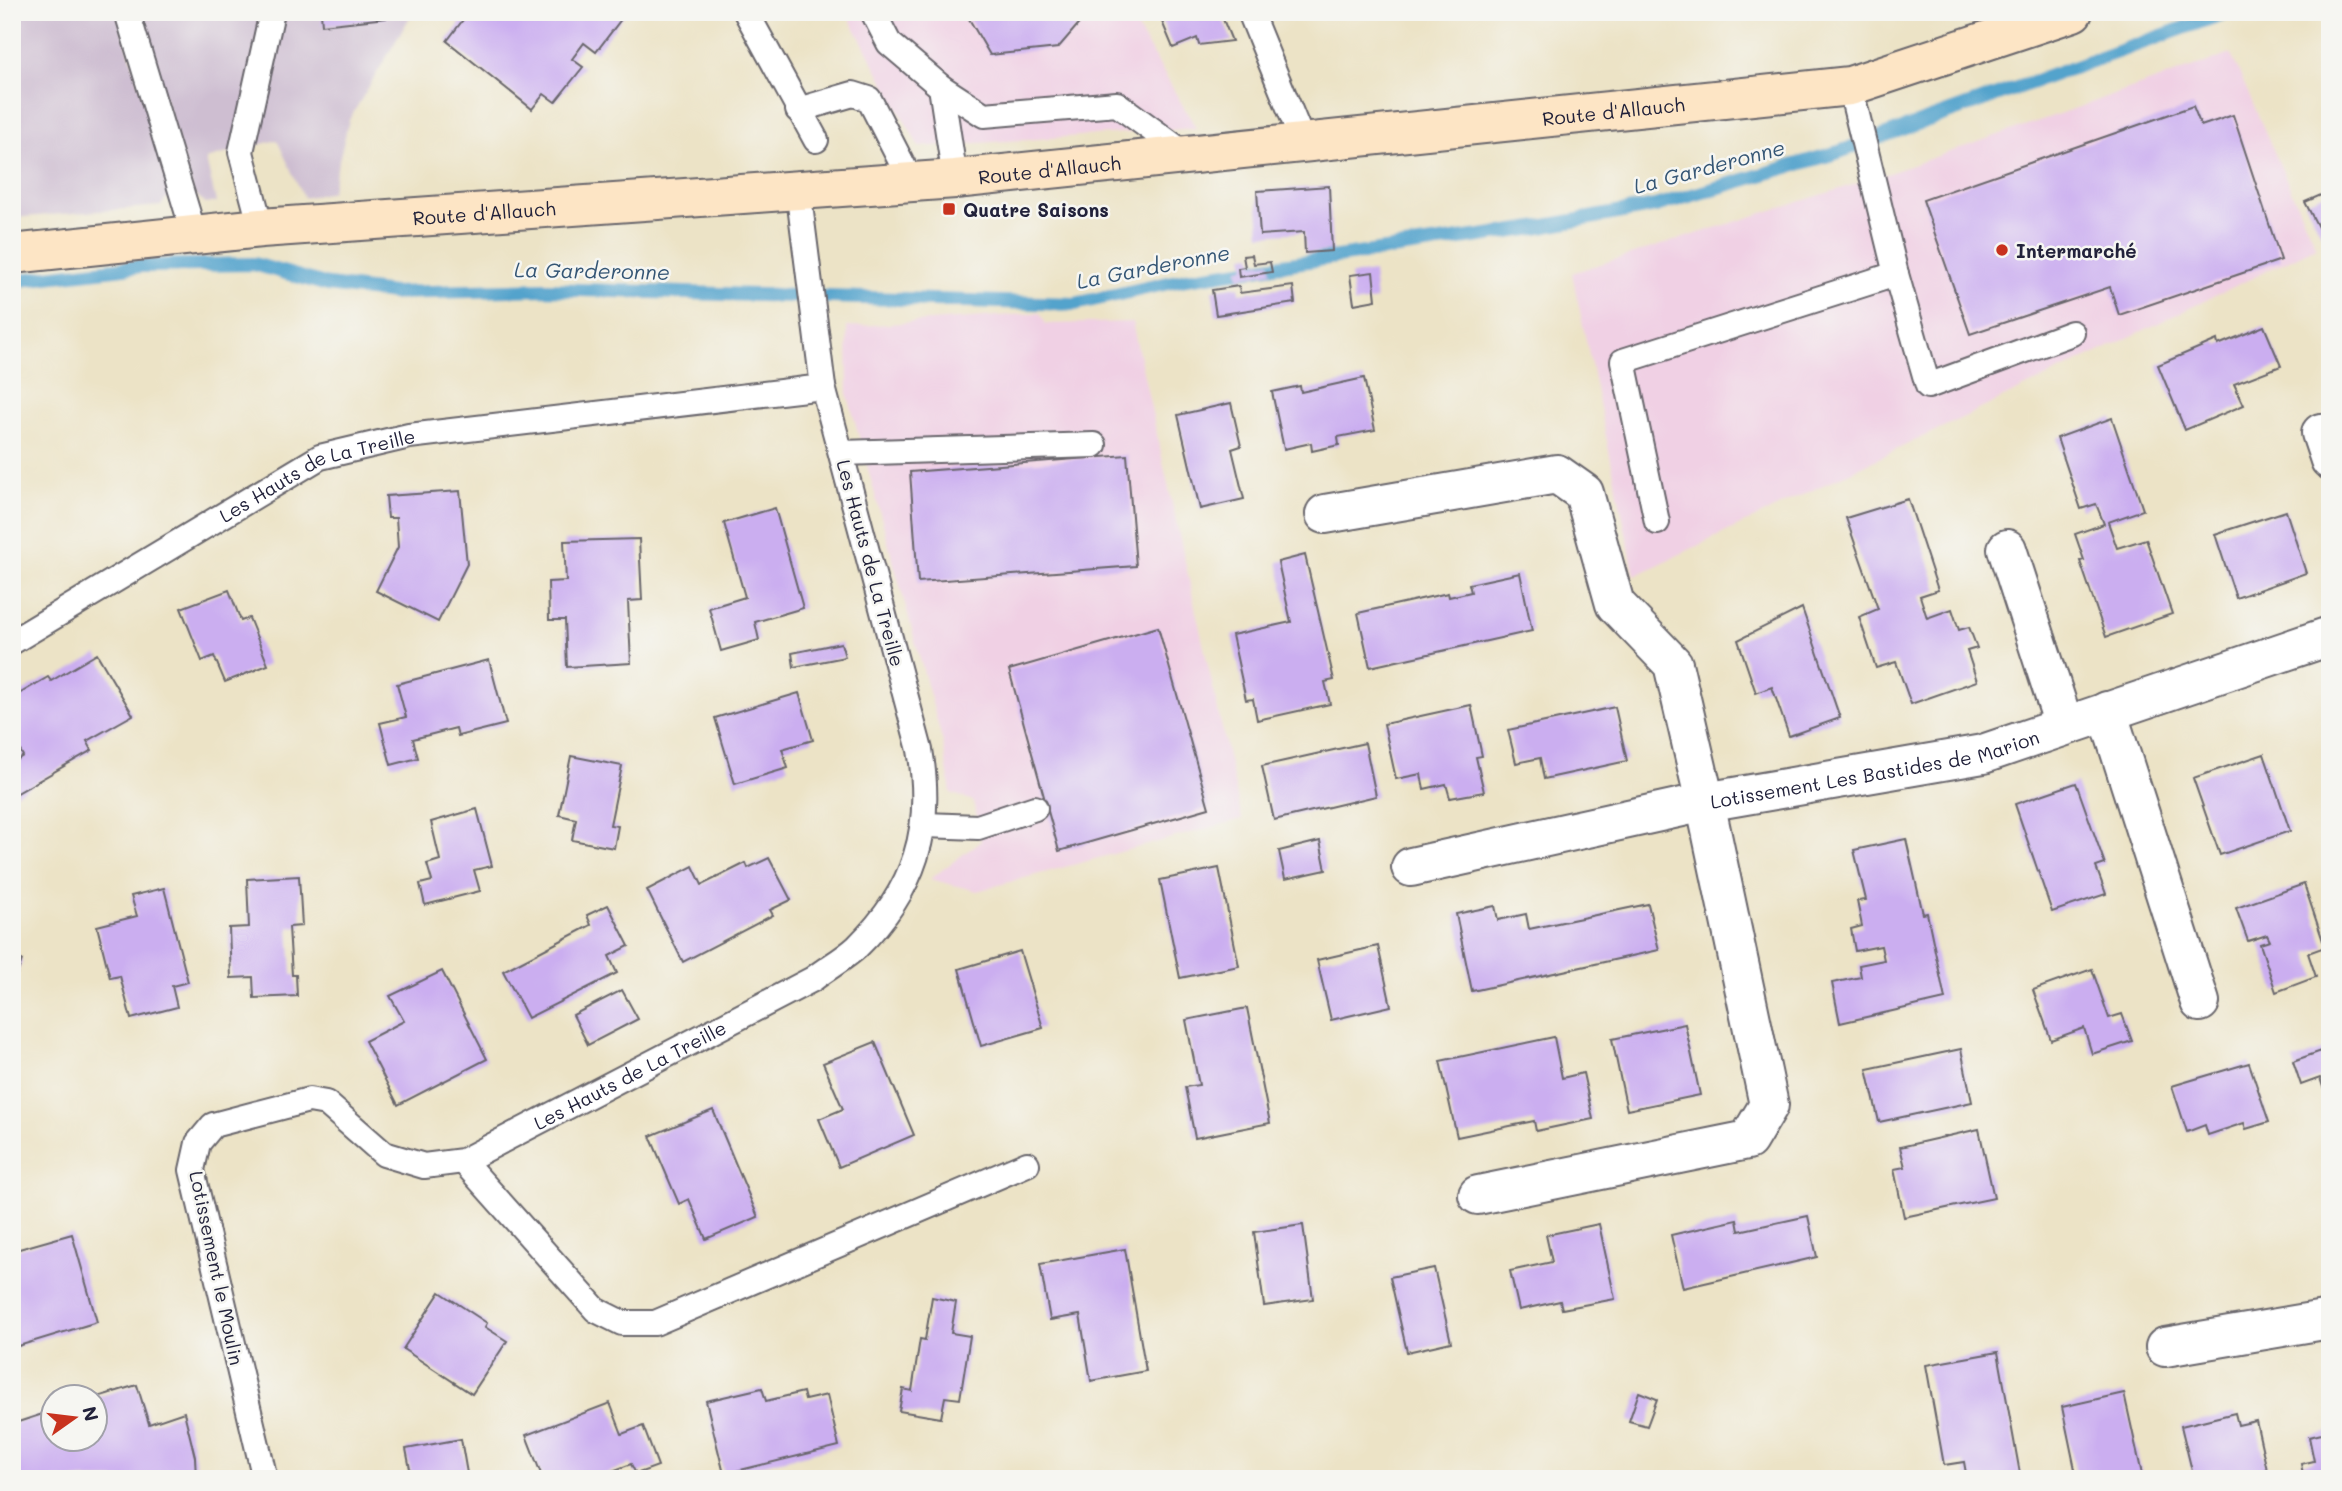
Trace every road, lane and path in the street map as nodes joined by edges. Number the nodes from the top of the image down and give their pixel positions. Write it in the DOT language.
graph roads {
  1 [pos="127,12"];
  2 [pos="272,12"];
  3 [pos="746,12"];
  4 [pos="873,12"];
  5 [pos="1250,12"];
  6 [pos="2073,12"];
  7 [pos="941,86"];
  8 [pos="1854,100"];
  9 [pos="798,110"];
  10 [pos="816,140"];
  11 [pos="1303,142"];
  12 [pos="1185,154"];
  13 [pos="955,179"];
  14 [pos="911,181"];
  15 [pos="798,189"];
  16 [pos="261,228"];
  17 [pos="195,237"];
  18 [pos="12,254"];
  19 [pos="1896,274"];
  20 [pos="2072,333"];
  21 [pos="823,387"];
  22 [pos="1094,445"];
  23 [pos="842,453"];
  24 [pos="1325,514"];
  25 [pos="1657,522"];
  26 [pos="2007,550"];
  27 [pos="2330,636"];
  28 [pos="12,642"];
  29 [pos="2107,711"];
  30 [pos="2064,725"];
  31 [pos="1705,802"];
  32 [pos="1035,808"];
  33 [pos="925,824"];
  34 [pos="1410,867"];
  35 [pos="2200,1002"];
  36 [pos="463,1161"];
  37 [pos="1027,1164"];
  38 [pos="1478,1195"];
  39 [pos="2330,1320"];
  40 [pos="2165,1346"];
  41 [pos="265,1479"];
  1 -- 17 [label="lane"];
  2 -- 16 [label="lane"];
  3 -- 9 [label="lane"];
  4 -- 7 [label="lane"];
  5 -- 11 [label="lane"];
  6 -- 8 [label="main road, Route d'Allauch"];
  7 -- 12 [label="lane"];
  7 -- 13 [label="lane"];
  8 -- 11 [label="main road, Route d'Allauch"];
  8 -- 19 [label="lane"];
  9 -- 10 [label="lane"];
  9 -- 14 [label="lane"];
  11 -- 12 [label="main road, Route d'Allauch"];
  12 -- 13 [label="main road, Route d'Allauch"];
  13 -- 14 [label="main road, Route d'Allauch"];
  14 -- 15 [label="main road, Route d'Allauch"];
  15 -- 16 [label="main road, Route d'Allauch"];
  15 -- 21 [label="lane, Les Hauts de La Treille"];
  16 -- 17 [label="main road, Route d'Allauch"];
  17 -- 18 [label="main road, Route d'Allauch"];
  19 -- 20 [label="lane"];
  19 -- 25 [label="lane"];
  21 -- 23 [label="lane, Les Hauts de La Treille"];
  21 -- 28 [label="lane, Les Hauts de La Treille"];
  22 -- 23 [label="lane"];
  23 -- 33 [label="lane, Les Hauts de La Treille"];
  24 -- 31 [label="street"];
  26 -- 30 [label="street"];
  27 -- 29 [label="street, Lotissement Les Bastides de Marion"];
  29 -- 30 [label="street, Lotissement Les Bastides de Marion"];
  29 -- 35 [label="street"];
  30 -- 31 [label="street, Lotissement Les Bastides de Marion"];
  31 -- 34 [label="street, Lotissement Les Bastides de Marion"];
  31 -- 38 [label="street"];
  32 -- 33 [label="lane"];
  33 -- 36 [label="lane, Les Hauts de La Treille"];
  36 -- 37 [label="lane"];
  36 -- 41 [label="lane, Lotissement le Moulin"];
  39 -- 40 [label="street"];
}
